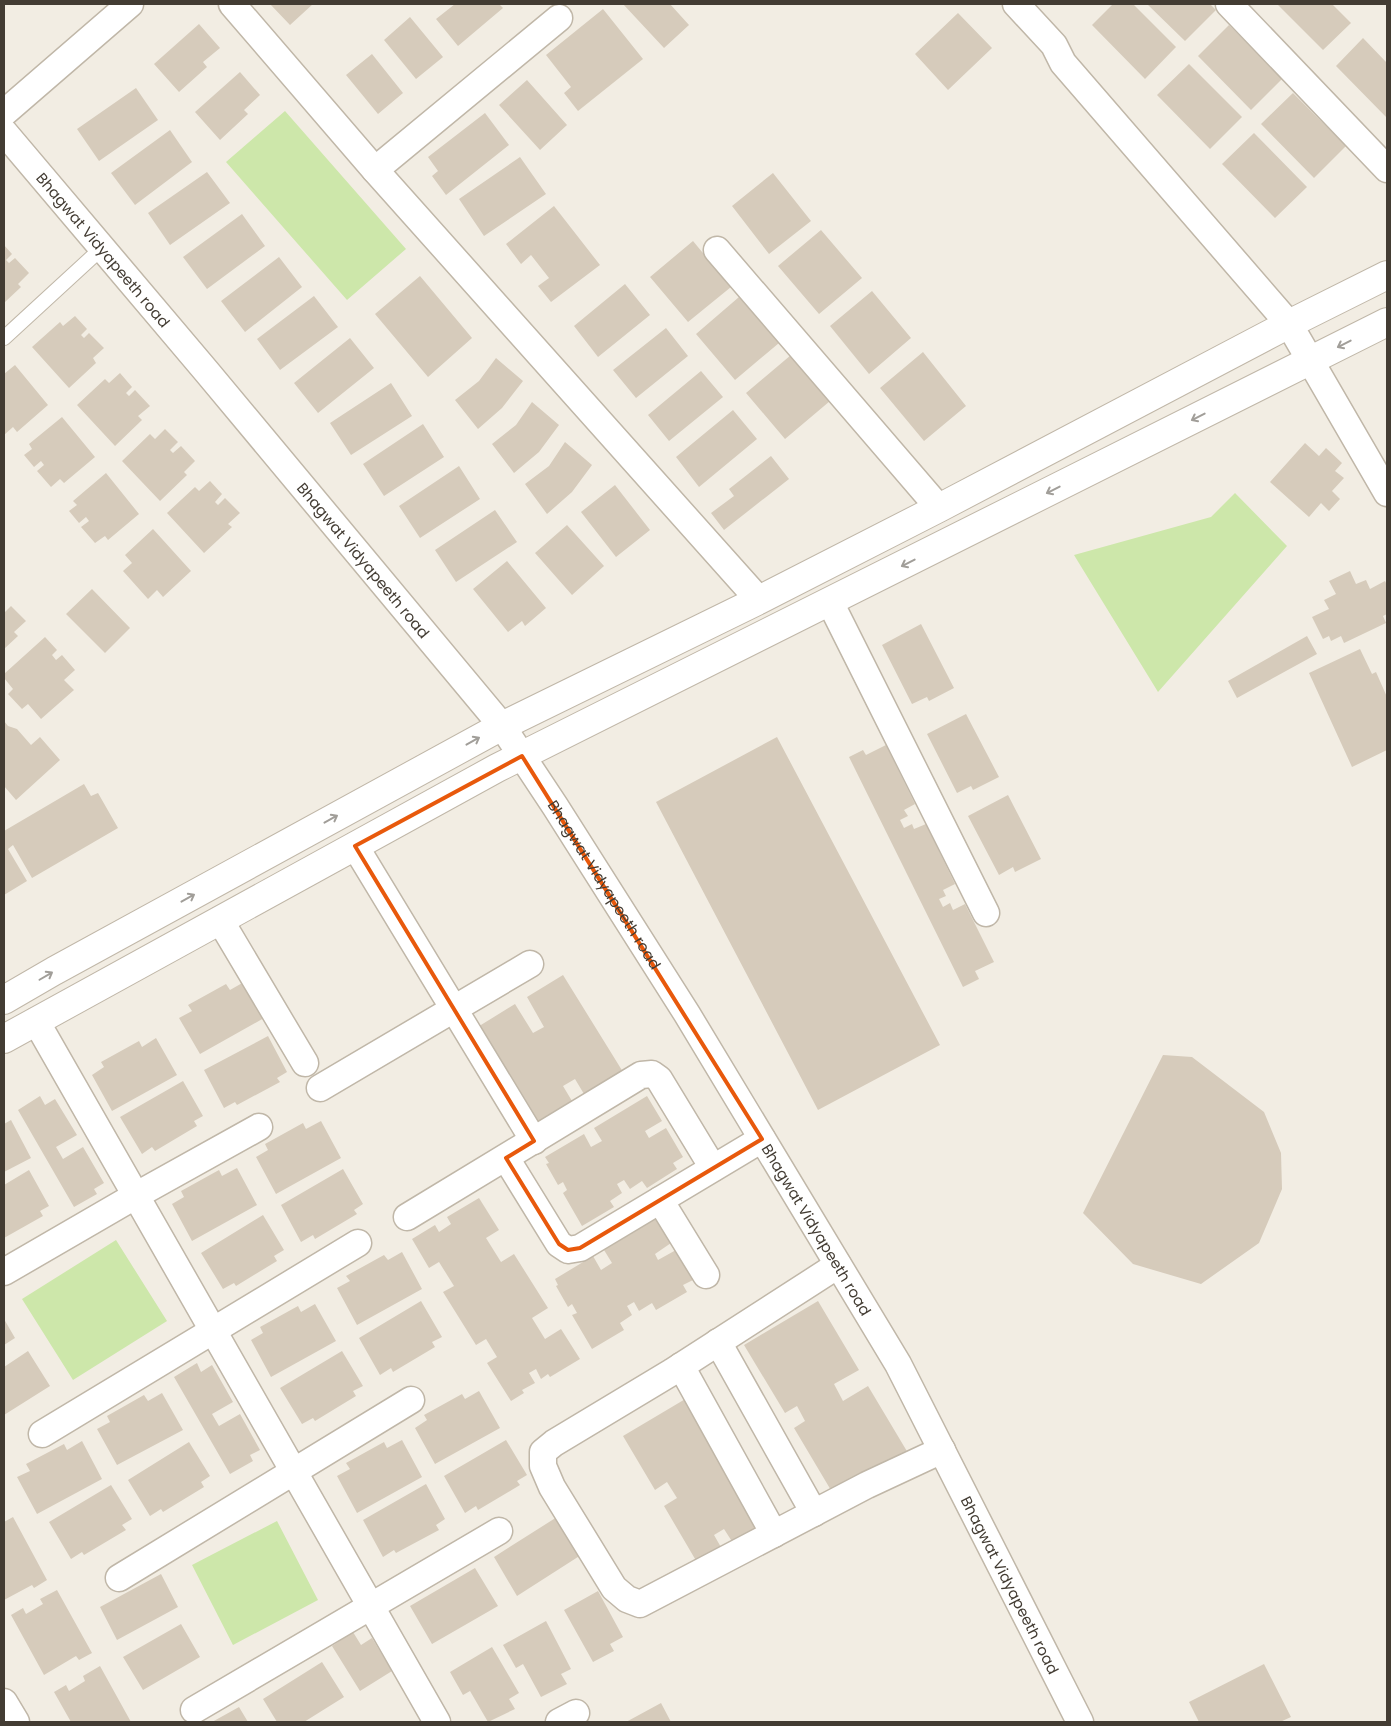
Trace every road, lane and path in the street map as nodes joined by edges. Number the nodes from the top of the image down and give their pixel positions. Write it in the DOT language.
graph roads {
  1 [pos="130,4"];
  2 [pos="232,4"];
  3 [pos="1016,4"];
  4 [pos="1229,4"];
  5 [pos="559,18"];
  6 [pos="4,113"];
  7 [pos="4,132"];
  8 [pos="1387,169"];
  9 [pos="375,170"];
  10 [pos="102,248"];
  11 [pos="717,250"];
  12 [pos="1387,275"];
  13 [pos="1387,322"];
  14 [pos="1289,324"];
  15 [pos="4,338"];
  16 [pos="1311,361"];
  17 [pos="1387,493"];
  18 [pos="939,508"];
  19 [pos="759,600"];
  20 [pos="830,602"];
  21 [pos="502,726"];
  22 [pos="522,756"];
  23 [pos="355,846"];
  24 [pos="986,913"];
  25 [pos="220,920"];
  26 [pos="530,964"];
  27 [pos="4,1000"];
  28 [pos="454,1008"];
  29 [pos="36,1021"];
  30 [pos="4,1039"];
  31 [pos="306,1063"];
  32 [pos="320,1088"];
  33 [pos="259,1127"];
  34 [pos="762,1139"];
  35 [pos="534,1141"];
  36 [pos="506,1158"];
  37 [pos="713,1168"];
  38 [pos="135,1196"];
  39 [pos="660,1200"];
  40 [pos="407,1217"];
  41 [pos="358,1243"];
  42 [pos="838,1265"];
  43 [pos="4,1272"];
  44 [pos="706,1275"];
  45 [pos="213,1331"];
  46 [pos="718,1342"];
  47 [pos="681,1366"];
  48 [pos="412,1400"];
  49 [pos="42,1434"];
  50 [pos="942,1450"];
  51 [pos="293,1472"];
  52 [pos="814,1513"];
  53 [pos="499,1531"];
  54 [pos="774,1534"];
  55 [pos="119,1578"];
  56 [pos="371,1607"];
  57 [pos="4,1702"];
  58 [pos="194,1710"];
  59 [pos="16,1722"];
  60 [pos="437,1722"];
  61 [pos="1080,1722"];
  1 -- 6 [label="street"];
  2 -- 9 [label="street"];
  3 -- 14 [label="street"];
  4 -- 8 [label="street"];
  5 -- 9 [label="street"];
  7 -- 10 [label="street, Bhagwat Vidyapeeth road"];
  9 -- 19 [label="street"];
  10 -- 15 [label="lane"];
  10 -- 21 [label="street, Bhagwat Vidyapeeth road"];
  11 -- 18 [label="street"];
  12 -- 14 [label="street"];
  13 -- 16 [label="street, one-way"];
  14 -- 16 [label="street"];
  14 -- 18 [label="street"];
  16 -- 17 [label="street"];
  16 -- 20 [label="street, one-way"];
  18 -- 19 [label="street"];
  19 -- 21 [label="street"];
  20 -- 22 [label="street"];
  20 -- 24 [label="street"];
  21 -- 22 [label="street, Bhagwat Vidyapeeth road"];
  27 -- 21 [label="street, one-way"];
  22 -- 23 [label="street"];
  22 -- 34 [label="street, Bhagwat Vidyapeeth road"];
  23 -- 25 [label="street"];
  23 -- 28 [label="street"];
  25 -- 29 [label="street"];
  25 -- 31 [label="street"];
  26 -- 28 [label="street"];
  28 -- 32 [label="street"];
  28 -- 35 [label="street"];
  29 -- 30 [label="street"];
  29 -- 38 [label="street"];
  33 -- 38 [label="street"];
  34 -- 37 [label="street"];
  34 -- 42 [label="street, Bhagwat Vidyapeeth road"];
  35 -- 36 [label="street"];
  35 -- 37 [label="street"];
  36 -- 39 [label="street"];
  36 -- 40 [label="street"];
  37 -- 39 [label="street"];
  38 -- 43 [label="street"];
  38 -- 45 [label="street"];
  39 -- 44 [label="street"];
  41 -- 45 [label="street"];
  42 -- 46 [label="street"];
  42 -- 50 [label="street, Bhagwat Vidyapeeth road"];
  45 -- 49 [label="street"];
  45 -- 51 [label="street"];
  46 -- 47 [label="street"];
  46 -- 52 [label="street"];
  47 -- 54 [label="street"];
  47 -- 54 [label="street"];
  48 -- 51 [label="street"];
  50 -- 52 [label="street"];
  50 -- 61 [label="street, Bhagwat Vidyapeeth road"];
  51 -- 55 [label="street"];
  51 -- 56 [label="street"];
  52 -- 54 [label="street"];
  53 -- 56 [label="street"];
  56 -- 58 [label="street"];
  56 -- 60 [label="street"];
  57 -- 59 [label="street"];
}
